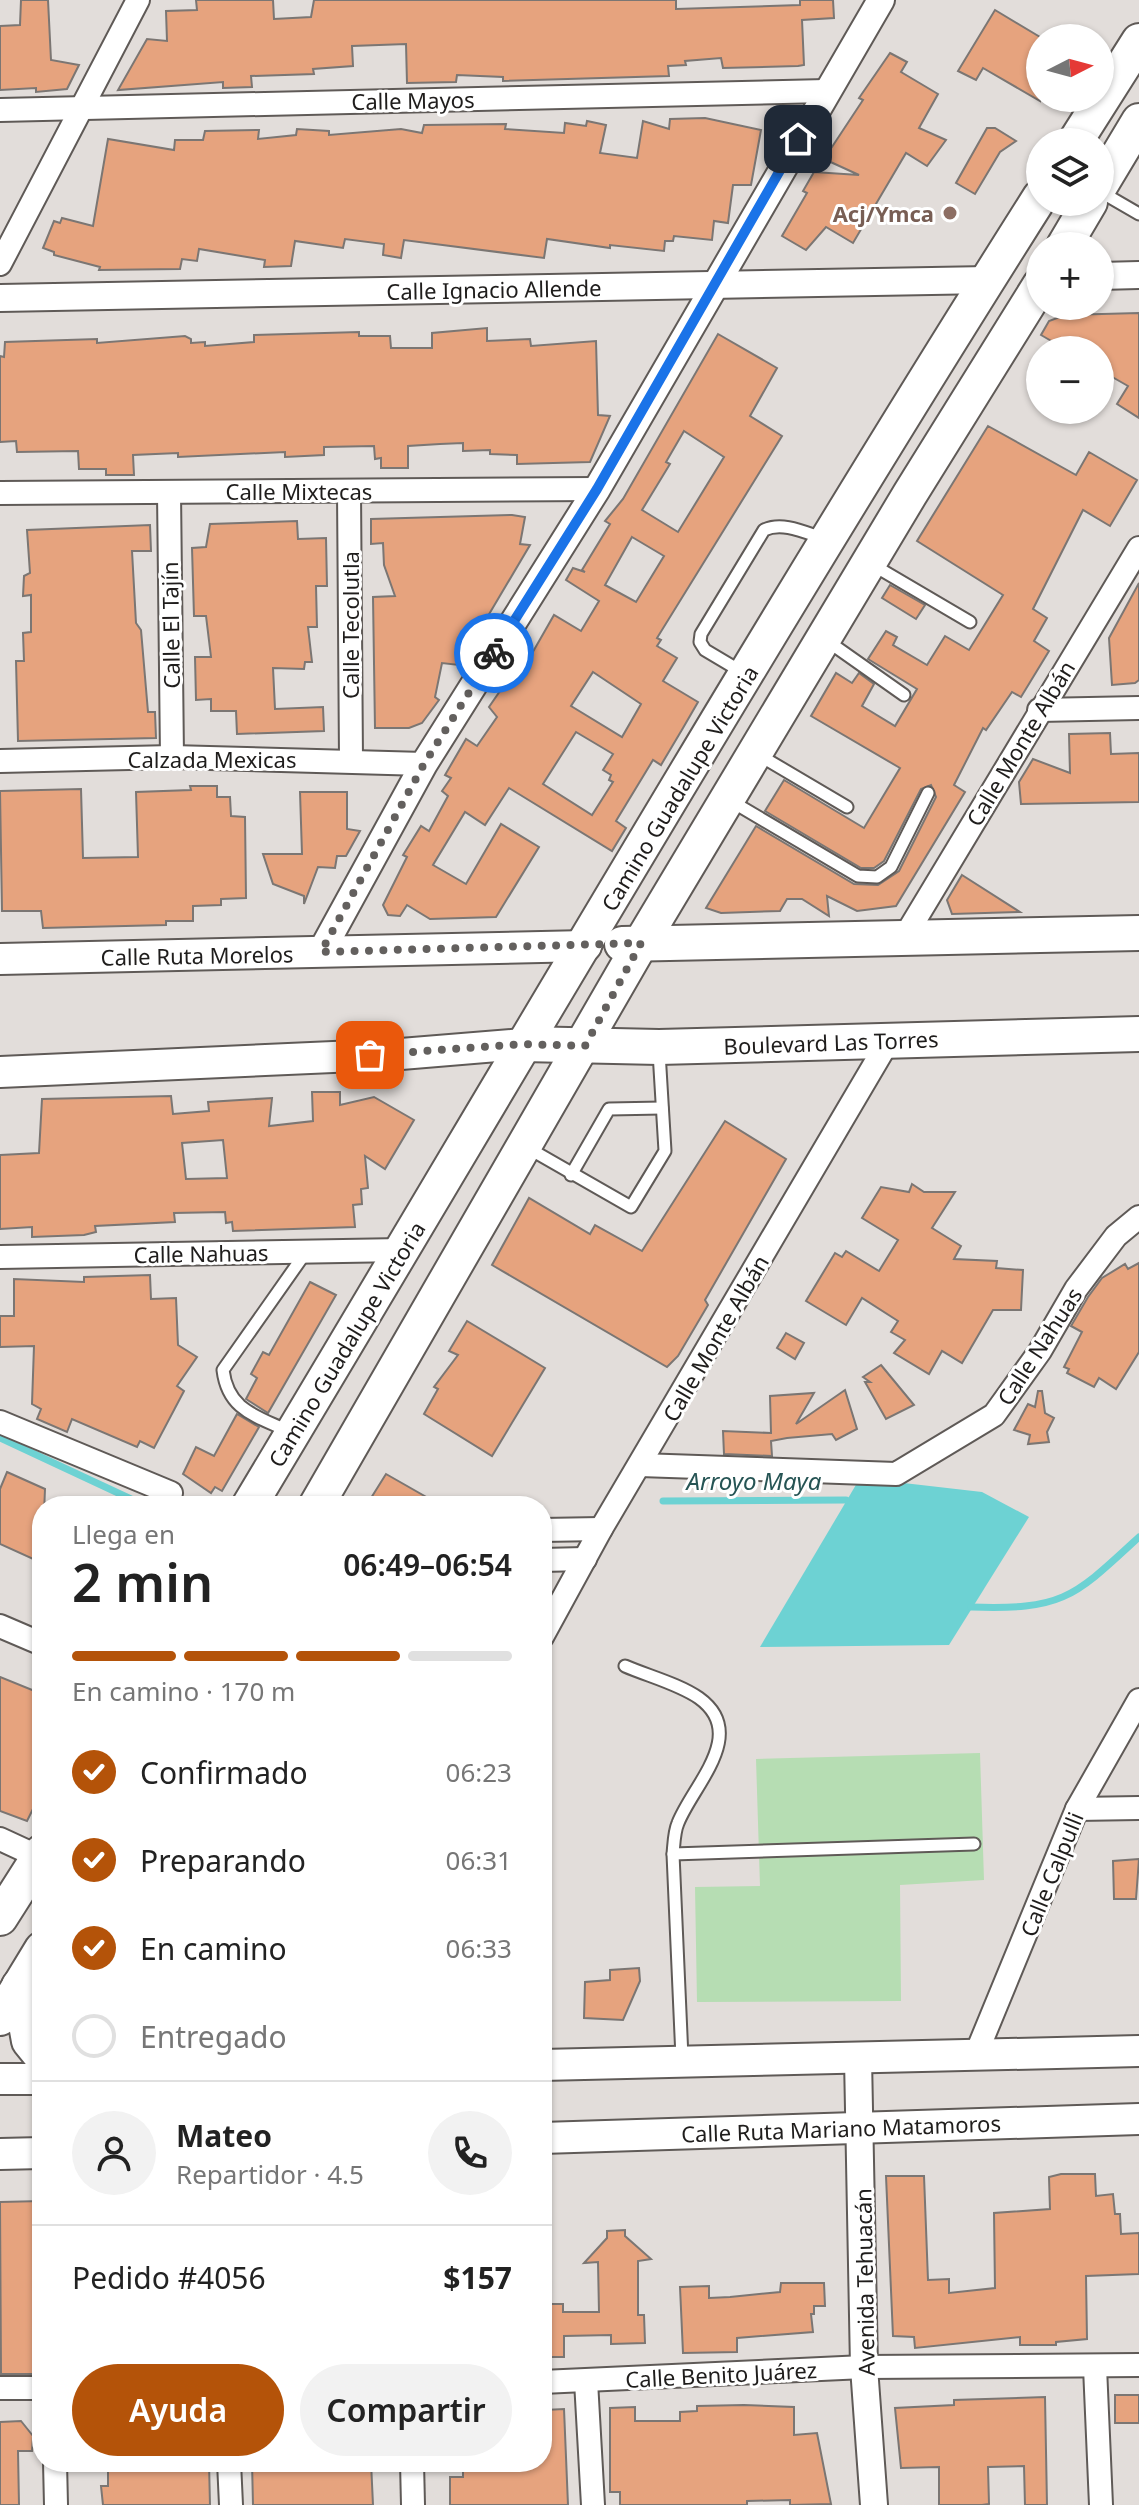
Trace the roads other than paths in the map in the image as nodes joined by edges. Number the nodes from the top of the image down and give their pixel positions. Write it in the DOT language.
graph roads {
  1 [pos="138,0"];
  2 [pos="881,0"];
  3 [pos="1139,41"];
  4 [pos="826,91"];
  5 [pos="80,108"];
  6 [pos="0,110"];
  7 [pos="1084,128"];
  8 [pos="1135,137"];
  9 [pos="1114,168"];
  10 [pos="1114,197"];
  11 [pos="1139,214"];
  12 [pos="1028,216"];
  13 [pos="0,264"];
  14 [pos="1139,275"];
  15 [pos="1114,276"];
  16 [pos="988,280"];
  17 [pos="714,285"];
  18 [pos="0,298"];
  19 [pos="1026,308"];
  20 [pos="597,489"];
  21 [pos="349,491"];
  22 [pos="169,492"];
  23 [pos="0,493"];
  24 [pos="829,541"];
  25 [pos="1139,548"];
  26 [pos="869,562"];
  27 [pos="970,622"];
  28 [pos="823,638"];
  29 [pos="746,675"];
  30 [pos="904,695"];
  31 [pos="1139,708"];
  32 [pos="1039,710"];
  33 [pos="755,752"];
  34 [pos="172,757"];
  35 [pos="351,759"];
  36 [pos="0,761"];
  37 [pos="424,764"];
  38 [pos="928,793"];
  39 [pos="727,799"];
  40 [pos="847,807"];
  41 [pos="1139,933"];
  42 [pos="904,938"];
  43 [pos="641,943"];
  44 [pos="586,946"];
  45 [pos="321,952"];
  46 [pos="0,959"];
  47 [pos="1139,1034"];
  48 [pos="889,1040"];
  49 [pos="523,1044"];
  50 [pos="585,1046"];
  51 [pos="659,1047"];
  52 [pos="0,1072"];
  53 [pos="662,1108"];
  54 [pos="526,1147"];
  55 [pos="571,1175"];
  56 [pos="1139,1217"];
  57 [pos="402,1250"];
  58 [pos="306,1251"];
  59 [pos="0,1257"];
  60 [pos="0,1422"];
  61 [pos="293,1433"];
  62 [pos="640,1465"];
  63 [pos="171,1493"];
  64 [pos="255,1496"];
  65 [pos="322,1496"];
  66 [pos="601,1529"];
  67 [pos="552,1530"];
  68 [pos="585,1559"];
  69 [pos="552,1560"];
  70 [pos="552,1619"];
  71 [pos="0,1626"];
  72 [pos="32,1640"];
  73 [pos="625,1666"];
  74 [pos="1139,1700"];
  75 [pos="1139,1808"];
  76 [pos="1077,1809"];
  77 [pos="0,1839"];
  78 [pos="974,1844"];
  79 [pos="32,1851"];
  80 [pos="673,1854"];
  81 [pos="32,1867"];
  82 [pos="0,1918"];
  83 [pos="32,1965"];
  84 [pos="19,1986"];
  85 [pos="0,2018"];
  86 [pos="32,2045"];
  87 [pos="976,2054"];
  88 [pos="858,2058"];
  89 [pos="1132,2058"];
  90 [pos="682,2062"];
  91 [pos="552,2065"];
  92 [pos="0,2079"];
  93 [pos="32,2079"];
  94 [pos="1139,2119"];
  95 [pos="861,2128"];
  96 [pos="552,2138"];
  97 [pos="32,2153"];
  98 [pos="0,2154"];
  99 [pos="1139,2365"];
  100 [pos="864,2367"];
  101 [pos="1095,2367"];
  102 [pos="586,2381"];
  103 [pos="552,2382"];
  104 [pos="0,2388"];
  105 [pos="32,2388"];
  106 [pos="55,2472"];
  107 [pos="229,2472"];
  108 [pos="412,2472"];
  109 [pos="56,2505"];
  110 [pos="231,2505"];
  111 [pos="413,2505"];
  112 [pos="593,2505"];
  113 [pos="874,2505"];
  114 [pos="1101,2505"];
  1 -- 5 [label="street"];
  2 -- 4 [label="street"];
  3 -- 7 [label="main road"];
  4 -- 5 [label="street, Calle Mayos"];
  4 -- 17 [label="street"];
  5 -- 6 [label="street, Calle Mayos"];
  5 -- 13 [label="street"];
  8 -- 9 [label="main road"];
  10 -- 11 [label="lane"];
  12 -- 16 [label="main road, Camino Guadalupe Victoria"];
  14 -- 15 [label="street"];
  16 -- 17 [label="street, Calle Ignacio Allende"];
  16 -- 24 [label="main road, Camino Guadalupe Victoria"];
  17 -- 18 [label="street, Calle Ignacio Allende"];
  17 -- 20 [label="street"];
  19 -- 26 [label="main road"];
  20 -- 21 [label="street, Calle Mixtecas"];
  20 -- 37 [label="street"];
  21 -- 22 [label="street, Calle Mixtecas"];
  21 -- 35 [label="street, Calle Tecolutla"];
  22 -- 23 [label="street, Calle Mixtecas"];
  22 -- 34 [label="street, Calle El Tajín"];
  24 -- 29 [label="main road, Camino Guadalupe Victoria"];
  24 -- 29 [label="lane"];
  25 -- 32 [label="street, Calle Monte Albán"];
  26 -- 27 [label="lane"];
  26 -- 28 [label="main road"];
  28 -- 30 [label="lane"];
  28 -- 33 [label="main road"];
  29 -- 44 [label="main road, Camino Guadalupe Victoria"];
  31 -- 32 [label="street"];
  32 -- 42 [label="street, Calle Monte Albán"];
  33 -- 39 [label="main road"];
  33 -- 40 [label="lane"];
  34 -- 35 [label="street, Calzada Mexicas"];
  34 -- 36 [label="street, Calzada Mexicas"];
  35 -- 37 [label="street, Calzada Mexicas"];
  37 -- 45 [label="street"];
  38 -- 39 [label="lane"];
  39 -- 43 [label="main road"];
  41 -- 42 [label="main road"];
  42 -- 43 [label="main road"];
  43 -- 44 [label="main road"];
  43 -- 50 [label="main road"];
  44 -- 45 [label="main road, Calle Ruta Morelos"];
  44 -- 49 [label="main road, Camino Guadalupe Victoria"];
  45 -- 46 [label="main road, Calle Ruta Morelos"];
  47 -- 48 [label="main road, Boulevard Las Torres"];
  48 -- 51 [label="main road, Boulevard Las Torres"];
  48 -- 62 [label="street, Calle Monte Albán"];
  49 -- 50 [label="main road, Boulevard Las Torres"];
  49 -- 52 [label="main road"];
  49 -- 57 [label="main road, Camino Guadalupe Victoria"];
  50 -- 51 [label="main road, Boulevard Las Torres"];
  50 -- 54 [label="main road"];
  51 -- 53 [label="lane"];
  53 -- 55 [label="lane"];
  53 -- 55 [label="lane"];
  54 -- 55 [label="lane"];
  54 -- 65 [label="main road"];
  56 -- 62 [label="street, Calle Nahuas"];
  57 -- 58 [label="street, Calle Nahuas"];
  57 -- 61 [label="main road, Camino Guadalupe Victoria"];
  58 -- 59 [label="street, Calle Nahuas"];
  58 -- 61 [label="lane"];
  60 -- 63 [label="street"];
  61 -- 64 [label="main road, Camino Guadalupe Victoria"];
  62 -- 66 [label="street, Calle Monte Albán"];
  66 -- 67 [label="street"];
  66 -- 68 [label="street, Calle Monte Albán"];
  68 -- 69 [label="street"];
  68 -- 70 [label="street, Calle Monte Albán"];
  71 -- 72 [label="street"];
  73 -- 80 [label="lane"];
  74 -- 76 [label="street, Calle Calpulli"];
  75 -- 76 [label="street"];
  76 -- 87 [label="street, Calle Calpulli"];
  77 -- 79 [label="street"];
  78 -- 80 [label="lane"];
  80 -- 90 [label="lane"];
  81 -- 82 [label="main road"];
  83 -- 84 [label="main road"];
  84 -- 85 [label="main road"];
  84 -- 86 [label="main road"];
  87 -- 88 [label="main road"];
  87 -- 89 [label="main road"];
  88 -- 90 [label="main road"];
  88 -- 95 [label="street, Avenida Tehuacán"];
  90 -- 91 [label="main road"];
  92 -- 93 [label="main road"];
  94 -- 95 [label="main road, Calle Ruta Mariano Matamoros"];
  95 -- 96 [label="main road, Calle Ruta Mariano Matamoros"];
  95 -- 100 [label="street, Avenida Tehuacán"];
  97 -- 98 [label="main road"];
  99 -- 101 [label="street, Calle Benito Juárez"];
  100 -- 101 [label="street, Calle Benito Juárez"];
  100 -- 102 [label="street, Calle Benito Juárez"];
  100 -- 113 [label="street, Avenida Tehuacán"];
  101 -- 114 [label="street"];
  102 -- 103 [label="street, Calle Benito Juárez"];
  102 -- 112 [label="street"];
  104 -- 105 [label="street"];
  106 -- 109 [label="street"];
  107 -- 110 [label="street"];
  108 -- 111 [label="street"];
}
